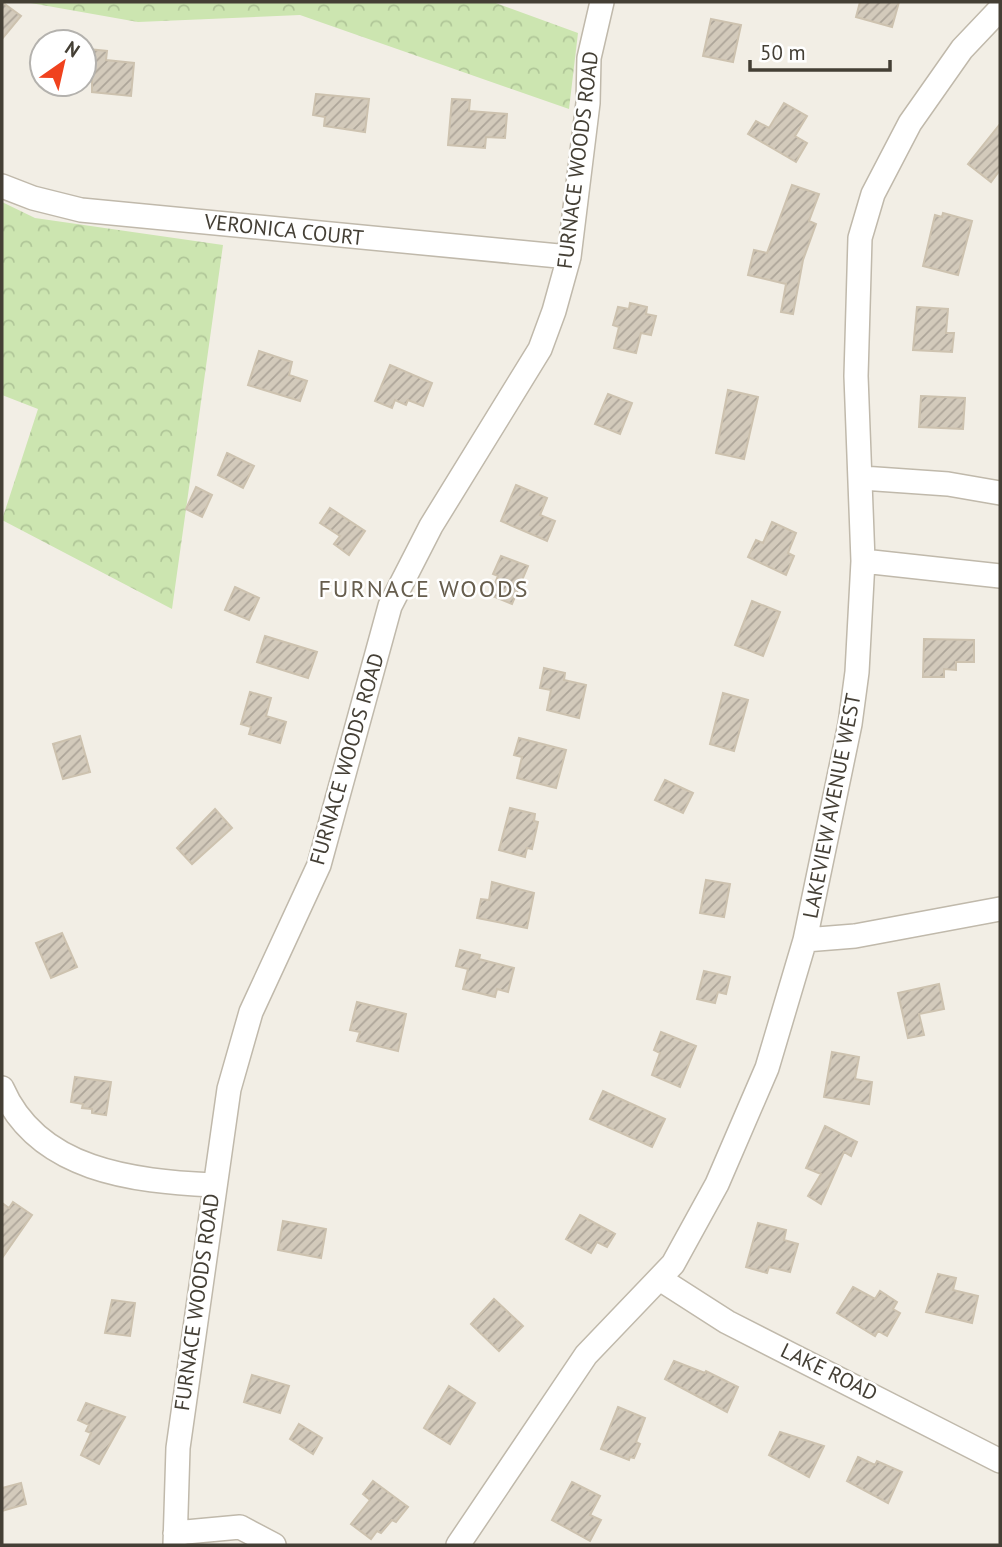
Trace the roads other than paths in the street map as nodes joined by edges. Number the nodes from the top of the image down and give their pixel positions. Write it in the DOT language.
graph roads {
  1 [pos="602,2"];
  2 [pos="1000,9"];
  3 [pos="2,186"];
  4 [pos="569,257"];
  5 [pos="862,478"];
  6 [pos="1000,494"];
  7 [pos="863,561"];
  8 [pos="1000,576"];
  9 [pos="1000,909"];
  10 [pos="805,940"];
  11 [pos="2,1088"];
  12 [pos="213,1185"];
  13 [pos="660,1279"];
  14 [pos="1000,1461"];
  15 [pos="175,1539"];
  16 [pos="274,1545"];
  17 [pos="458,1545"];
  1 -- 4 [label="street, FURNACE WOODS ROAD"];
  2 -- 5 [label="street, LAKEVIEW AVENUE WEST"];
  3 -- 4 [label="street, VERONICA COURT"];
  4 -- 12 [label="street, FURNACE WOODS ROAD"];
  5 -- 6 [label="street"];
  5 -- 7 [label="street, LAKEVIEW AVENUE WEST"];
  7 -- 8 [label="street"];
  7 -- 10 [label="street, LAKEVIEW AVENUE WEST"];
  9 -- 10 [label="street"];
  10 -- 13 [label="street, LAKEVIEW AVENUE WEST"];
  11 -- 12 [label="street"];
  12 -- 15 [label="street, FURNACE WOODS ROAD"];
  13 -- 14 [label="street, LAKE ROAD"];
  13 -- 17 [label="street, LAKEVIEW AVENUE WEST"];
  15 -- 16 [label="street"];
}
